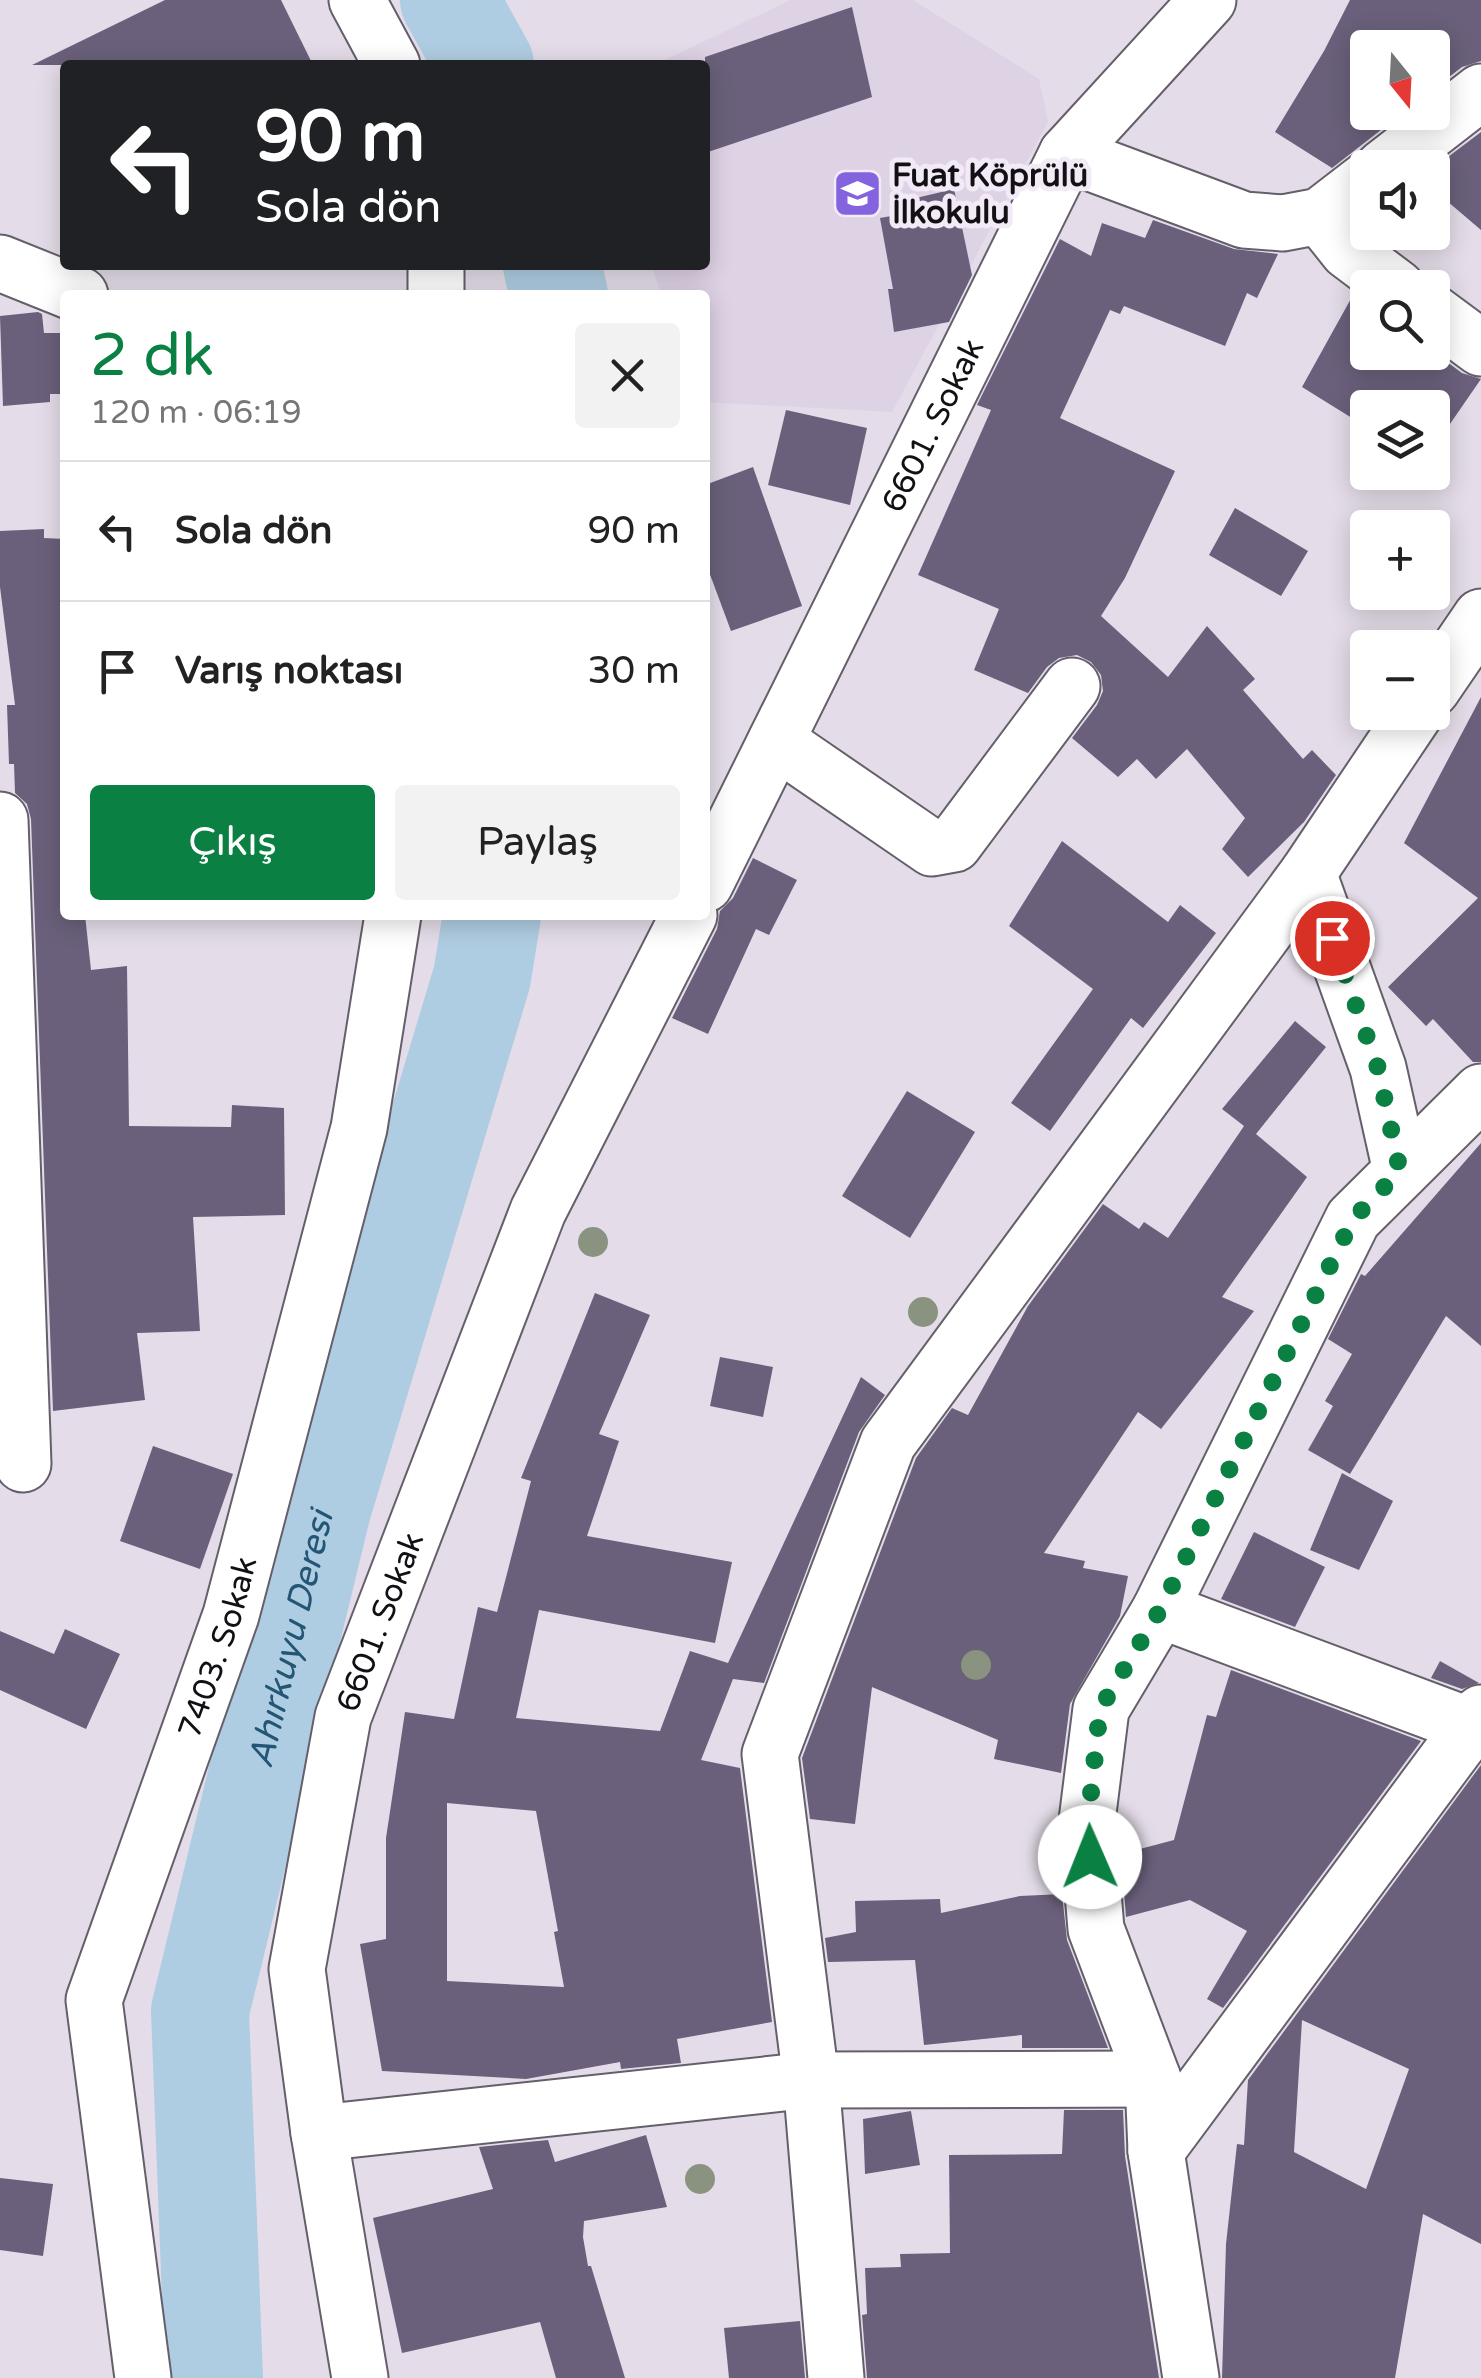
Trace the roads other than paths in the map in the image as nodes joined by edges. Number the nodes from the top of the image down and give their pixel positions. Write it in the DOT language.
graph roads {
  1 [pos="357,0"];
  2 [pos="1208,0"];
  3 [pos="389,60"];
  4 [pos="1481,92"];
  5 [pos="1406,150"];
  6 [pos="1067,154"];
  7 [pos="1350,194"];
  8 [pos="1320,216"];
  9 [pos="0,263"];
  10 [pos="1373,270"];
  11 [pos="68,290"];
  12 [pos="1450,325"];
  13 [pos="1481,348"];
  14 [pos="1481,617"];
  15 [pos="1450,663"];
  16 [pos="1072,686"];
  17 [pos="1404,730"];
  18 [pos="776,741"];
  19 [pos="0,820"];
  20 [pos="1308,873"];
  21 [pos="710,874"];
  22 [pos="392,920"];
  23 [pos="686,920"];
  24 [pos="1478,1100"];
  25 [pos="5,1108"];
  26 [pos="1400,1171"];
  27 [pos="23,1464"];
  28 [pos="1160,1610"];
  29 [pos="1478,1724"];
  30 [pos="1153,2079"];
  31 [pos="811,2080"];
  32 [pos="319,2133"];
  33 [pos="1156,2151"];
  34 [pos="143,2378"];
  35 [pos="360,2378"];
  36 [pos="836,2378"];
  37 [pos="1191,2378"];
  1 -- 3 [label="street"];
  2 -- 6 [label="street, 6601. Sokak"];
  4 -- 5 [label="street"];
  6 -- 8 [label="street"];
  6 -- 18 [label="street, 6601. Sokak"];
  7 -- 8 [label="street"];
  8 -- 10 [label="street"];
  9 -- 11 [label="street"];
  12 -- 13 [label="street"];
  14 -- 15 [label="street"];
  16 -- 18 [label="street"];
  17 -- 20 [label="street"];
  18 -- 21 [label="street, 6601. Sokak"];
  19 -- 25 [label="street"];
  20 -- 26 [label="street"];
  20 -- 31 [label="street"];
  22 -- 34 [label="street, 7403. Sokak"];
  23 -- 32 [label="street, 6601. Sokak"];
  24 -- 26 [label="street"];
  25 -- 27 [label="street"];
  26 -- 28 [label="street"];
  28 -- 29 [label="street"];
  28 -- 30 [label="street"];
  29 -- 33 [label="street"];
  30 -- 31 [label="street"];
  30 -- 33 [label="street"];
  31 -- 32 [label="street"];
  31 -- 36 [label="street"];
  32 -- 35 [label="street, 6601. Sokak"];
  33 -- 37 [label="street"];
}
